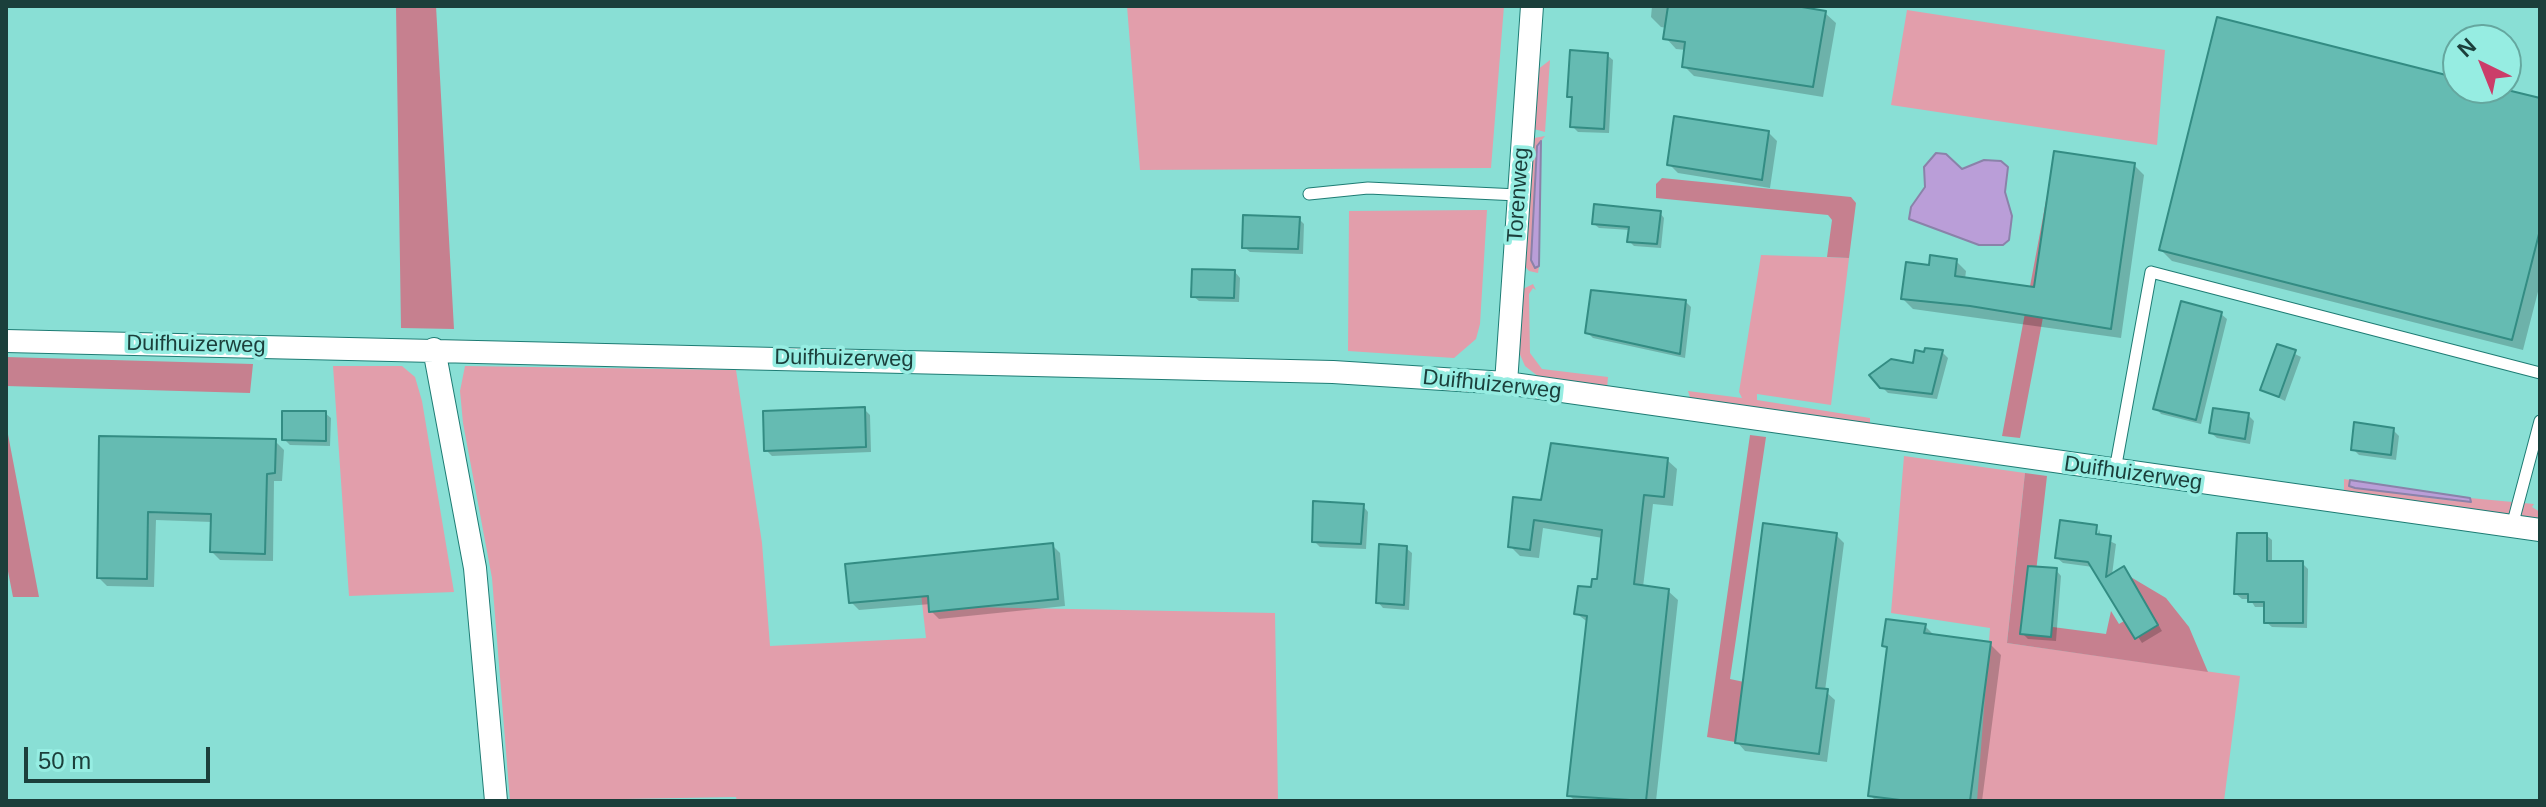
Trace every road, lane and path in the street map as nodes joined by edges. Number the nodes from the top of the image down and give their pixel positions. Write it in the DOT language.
graph roads {
  1 [pos="1532,6"];
  2 [pos="1309,194"];
  3 [pos="1518,195"];
  4 [pos="6,341"];
  5 [pos="434,349"];
  6 [pos="2540,373"];
  7 [pos="1506,383"];
  8 [pos="2540,421"];
  9 [pos="2115,471"];
  10 [pos="2512,526"];
  11 [pos="2540,530"];
  12 [pos="496,801"];
  1 -- 3 [label="street, Torenweg"];
  2 -- 3 [label="lane"];
  3 -- 7 [label="street, Torenweg"];
  4 -- 5 [label="street, Duifhuizerweg"];
  5 -- 7 [label="street, Duifhuizerweg"];
  5 -- 12 [label="street"];
  6 -- 9 [label="lane"];
  7 -- 9 [label="street, Duifhuizerweg"];
  8 -- 10 [label="lane"];
  9 -- 10 [label="street, Duifhuizerweg"];
  10 -- 11 [label="street, Duifhuizerweg"];
}
